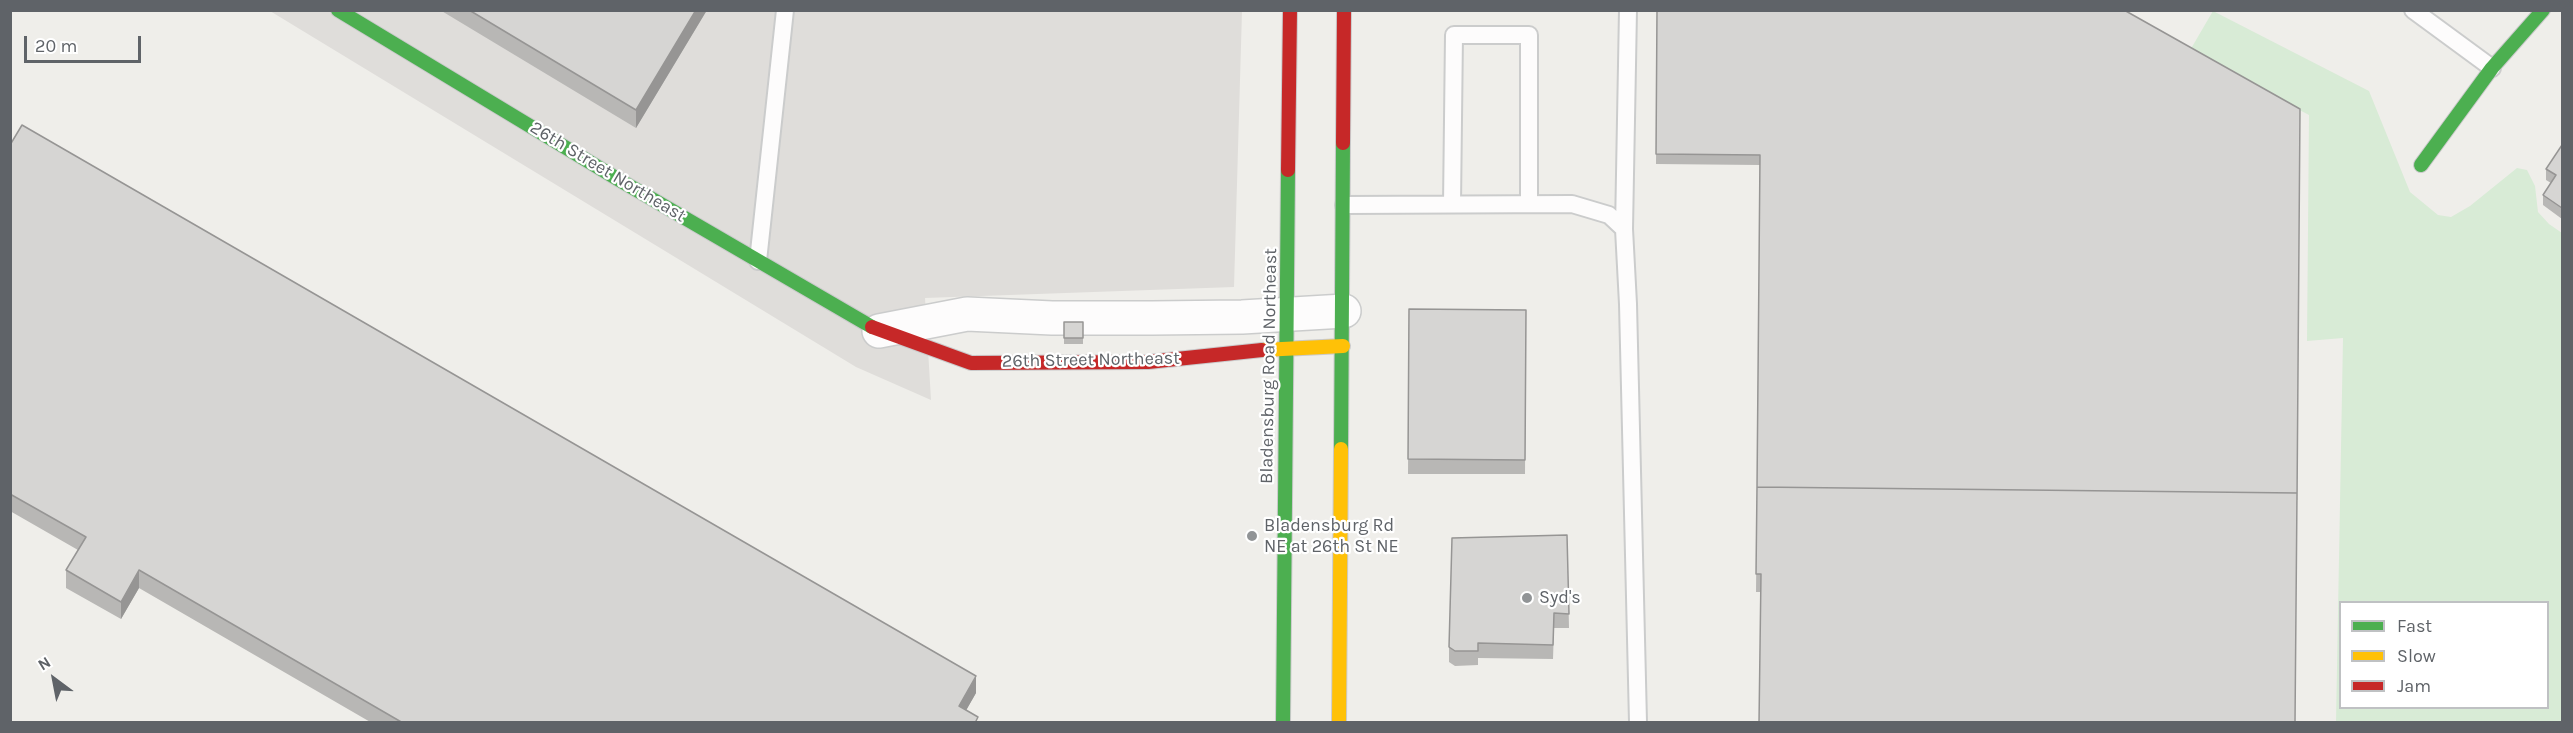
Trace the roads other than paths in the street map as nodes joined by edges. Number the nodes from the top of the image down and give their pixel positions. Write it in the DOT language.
graph roads {
  1 [pos="338,10"];
  2 [pos="785,10"];
  3 [pos="1290,10"];
  4 [pos="1344,10"];
  5 [pos="1628,10"];
  6 [pos="2413,10"];
  7 [pos="2543,10"];
  8 [pos="2492,68"];
  9 [pos="2421,165"];
  10 [pos="1452,204"];
  11 [pos="1529,204"];
  12 [pos="1344,205"];
  13 [pos="1624,229"];
  14 [pos="758,261"];
  15 [pos="1344,311"];
  16 [pos="1288,313"];
  17 [pos="879,331"];
  18 [pos="1343,346"];
  19 [pos="1287,349"];
  20 [pos="1283,723"];
  21 [pos="1339,723"];
  22 [pos="1638,723"];
  1 -- 14 [label="main road, 26th Street Northeast"];
  2 -- 14 [label="lane"];
  3 -- 16 [label="main road, Bladensburg Road Northeast"];
  4 -- 12 [label="main road"];
  5 -- 13 [label="lane"];
  6 -- 8 [label="lane"];
  7 -- 8 [label="main road"];
  8 -- 9 [label="main road"];
  10 -- 11 [label="lane"];
  10 -- 11 [label="lane"];
  10 -- 12 [label="lane"];
  11 -- 13 [label="lane"];
  12 -- 15 [label="main road"];
  13 -- 22 [label="lane"];
  14 -- 17 [label="main road, 26th Street Northeast"];
  15 -- 16 [label="street"];
  15 -- 18 [label="main road"];
  16 -- 17 [label="street"];
  16 -- 19 [label="main road, Bladensburg Road Northeast"];
  17 -- 19 [label="main road, 26th Street Northeast"];
  18 -- 19 [label="main road, 26th Street Northeast"];
  18 -- 21 [label="main road"];
  19 -- 20 [label="main road, Bladensburg Road Northeast"];
}
